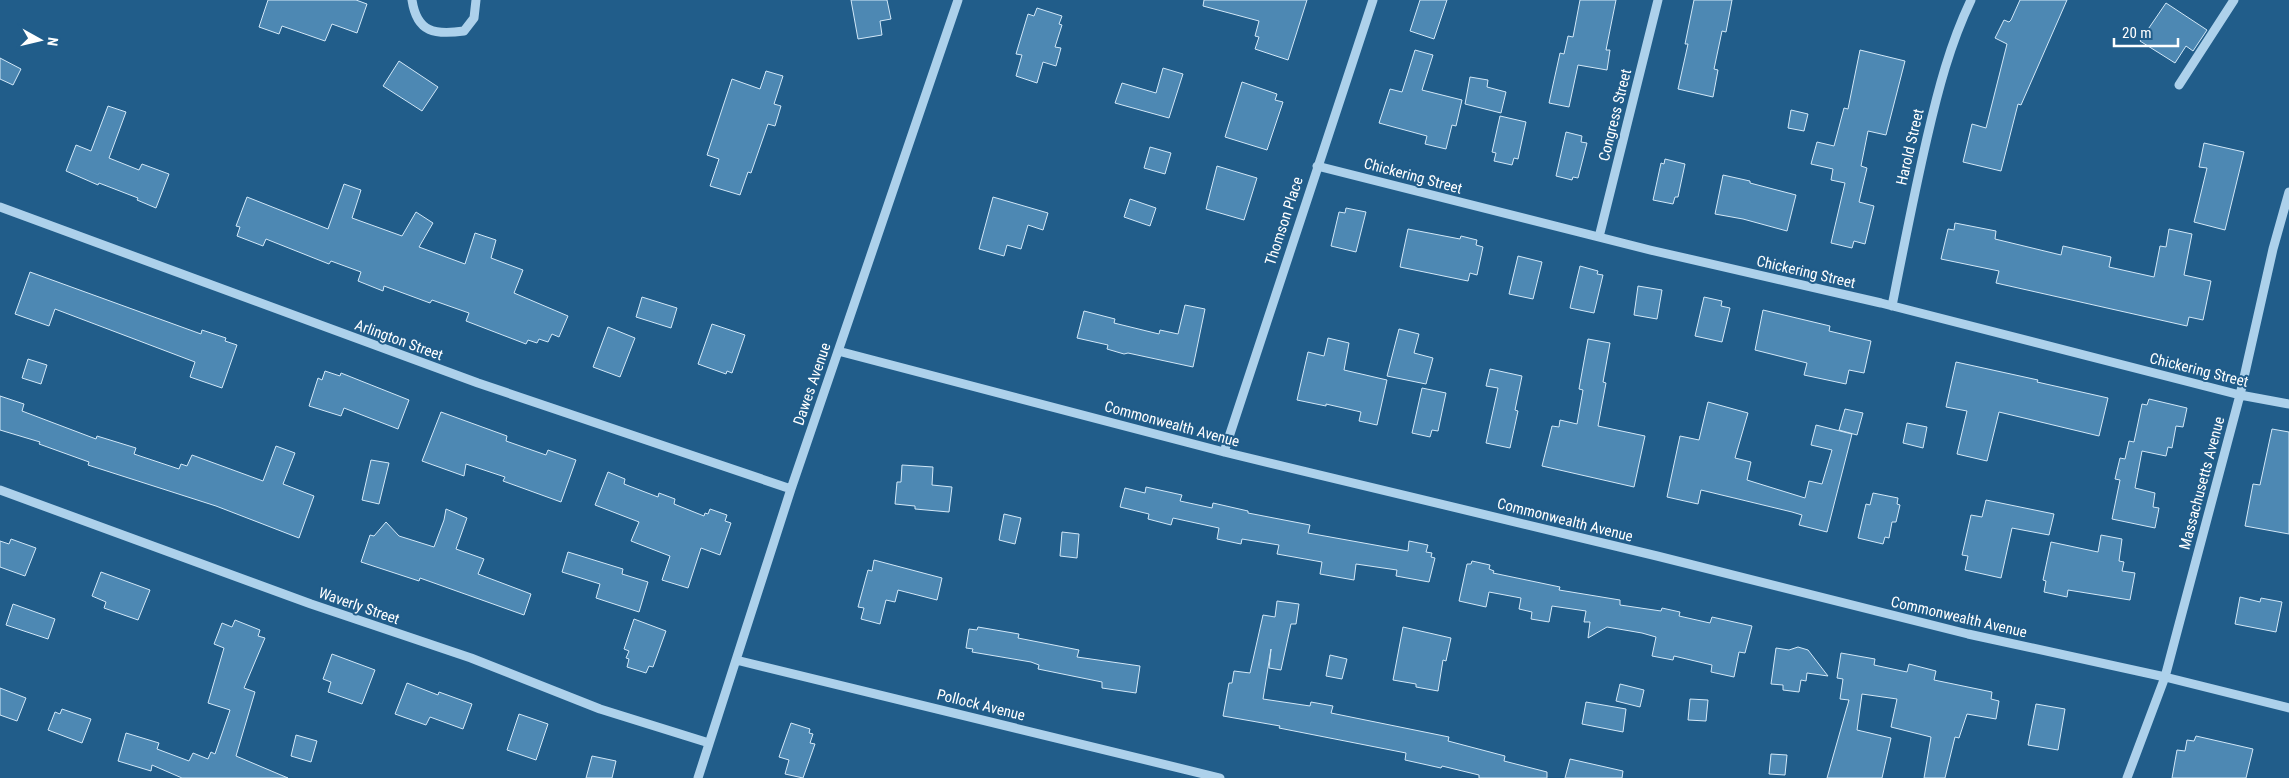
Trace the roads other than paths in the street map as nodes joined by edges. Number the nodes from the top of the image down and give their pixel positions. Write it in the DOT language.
graph roads {
  1 [pos="412,0"];
  2 [pos="476,0"];
  3 [pos="958,0"];
  4 [pos="1373,0"];
  5 [pos="1658,0"];
  6 [pos="1971,0"];
  7 [pos="2234,0"];
  8 [pos="2179,85"];
  9 [pos="1317,166"];
  10 [pos="2289,192"];
  11 [pos="0,207"];
  12 [pos="1599,237"];
  13 [pos="1892,306"];
  14 [pos="838,351"];
  15 [pos="2240,395"];
  16 [pos="2289,404"];
  17 [pos="1224,452"];
  18 [pos="791,489"];
  19 [pos="0,490"];
  20 [pos="736,660"];
  21 [pos="2165,677"];
  22 [pos="2289,708"];
  23 [pos="710,743"];
  24 [pos="698,778"];
  25 [pos="1220,778"];
  26 [pos="2127,778"];
  1 -- 2 [label="street"];
  3 -- 14 [label="street, Dawes Avenue"];
  4 -- 9 [label="street, Thomson Place"];
  5 -- 12 [label="street, Congress Street"];
  6 -- 13 [label="street, Harold Street"];
  7 -- 8 [label="street"];
  9 -- 12 [label="street, Chickering Street"];
  9 -- 17 [label="street, Thomson Place"];
  10 -- 15 [label="street, Massachusetts Avenue"];
  11 -- 18 [label="street, Arlington Street"];
  12 -- 13 [label="street, Chickering Street"];
  13 -- 15 [label="street, Chickering Street"];
  14 -- 17 [label="street, Commonwealth Avenue"];
  14 -- 18 [label="street, Dawes Avenue"];
  15 -- 16 [label="street, Chickering Street"];
  15 -- 21 [label="street, Massachusetts Avenue"];
  17 -- 21 [label="street, Commonwealth Avenue"];
  18 -- 20 [label="street, Dawes Avenue"];
  19 -- 23 [label="street, Waverly Street"];
  20 -- 23 [label="street, Dawes Avenue"];
  20 -- 25 [label="street, Pollock Avenue"];
  21 -- 22 [label="street, Commonwealth Avenue"];
  21 -- 26 [label="street, Massachusetts Avenue"];
  23 -- 24 [label="street, Dawes Avenue"];
}
